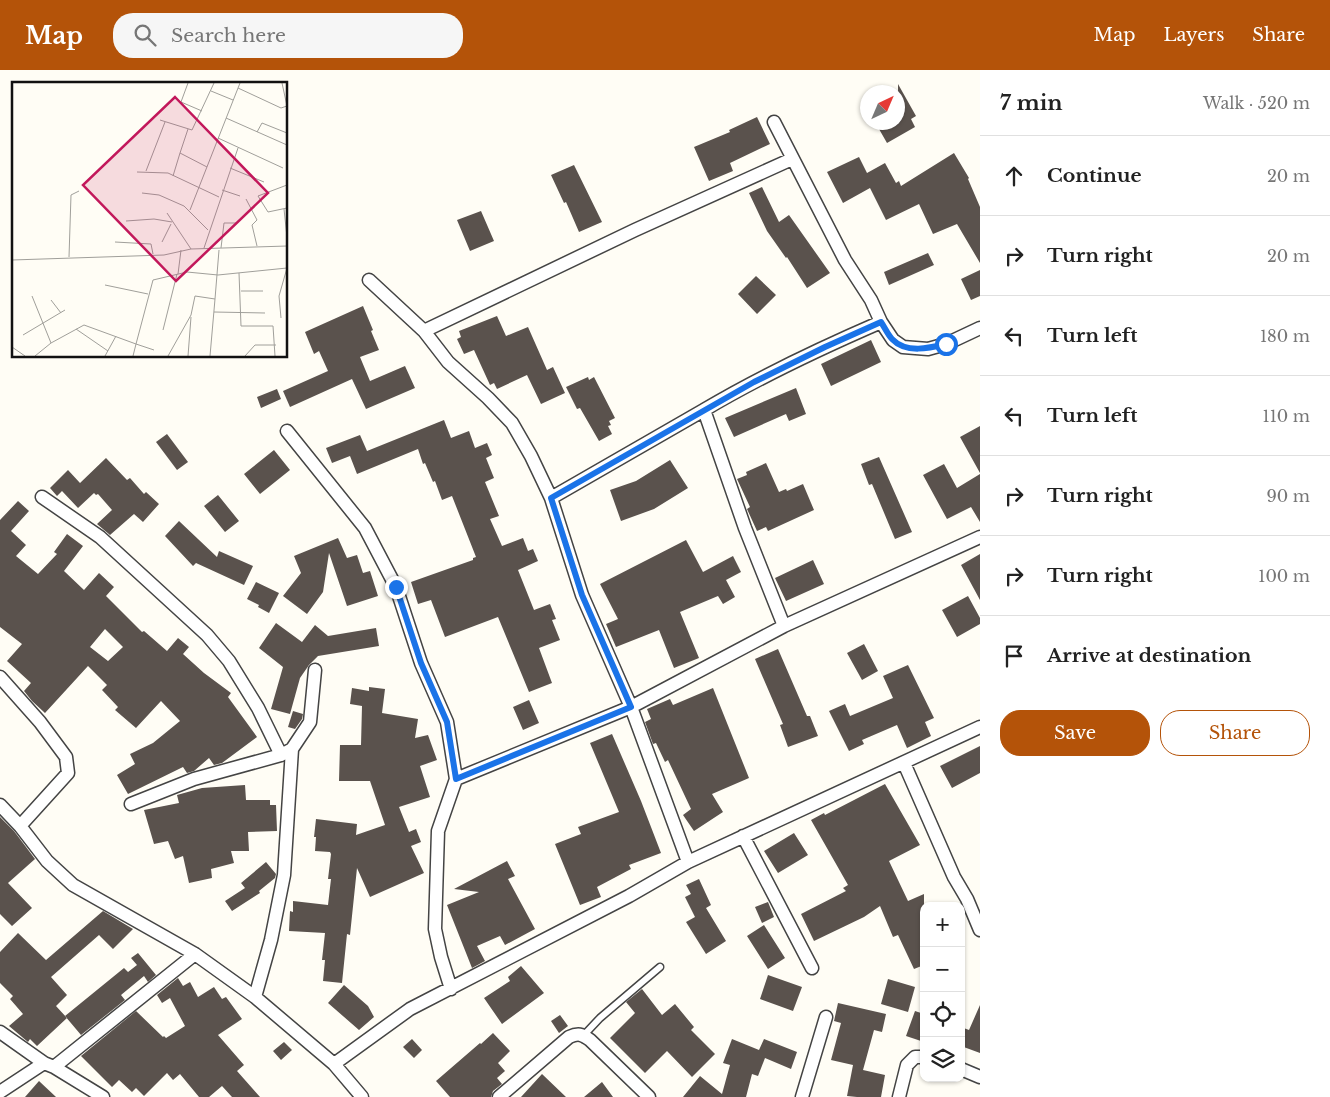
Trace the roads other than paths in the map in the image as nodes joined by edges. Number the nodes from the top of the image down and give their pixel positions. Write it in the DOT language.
graph roads {
  1 [pos="774,122"];
  2 [pos="792,159"];
  3 [pos="369,280"];
  4 [pos="881,322"];
  5 [pos="980,328"];
  6 [pos="424,331"];
  7 [pos="704,410"];
  8 [pos="287,430"];
  9 [pos="42,497"];
  10 [pos="551,498"];
  11 [pos="980,537"];
  12 [pos="784,626"];
  13 [pos="315,670"];
  14 [pos="0,677"];
  15 [pos="631,707"];
  16 [pos="980,727"];
  17 [pos="287,752"];
  18 [pos="904,763"];
  19 [pos="456,779"];
  20 [pos="131,804"];
  21 [pos="0,805"];
  22 [pos="20,826"];
  23 [pos="743,836"];
  24 [pos="688,862"];
  25 [pos="980,930"];
  26 [pos="195,954"];
  27 [pos="660,967"];
  28 [pos="812,968"];
  29 [pos="451,988"];
  30 [pos="255,997"];
  31 [pos="826,1017"];
  32 [pos="0,1032"];
  33 [pos="584,1035"];
  34 [pos="920,1057"];
  35 [pos="334,1064"];
  36 [pos="49,1065"];
  37 [pos="965,1070"];
  38 [pos="980,1077"];
  39 [pos="0,1092"];
  40 [pos="103,1097"];
  41 [pos="362,1097"];
  42 [pos="499,1097"];
  43 [pos="649,1097"];
  44 [pos="802,1097"];
  45 [pos="899,1097"];
  1 -- 2 [label="street"];
  2 -- 4 [label="street"];
  2 -- 6 [label="street"];
  3 -- 6 [label="street"];
  4 -- 5 [label="street"];
  4 -- 7 [label="street"];
  6 -- 10 [label="street"];
  7 -- 10 [label="street"];
  7 -- 12 [label="street"];
  8 -- 19 [label="street"];
  9 -- 17 [label="street"];
  10 -- 15 [label="street"];
  11 -- 12 [label="street"];
  12 -- 15 [label="street"];
  13 -- 17 [label="street"];
  14 -- 22 [label="street"];
  15 -- 19 [label="street"];
  15 -- 24 [label="street"];
  16 -- 18 [label="street"];
  17 -- 20 [label="street"];
  17 -- 30 [label="street"];
  18 -- 23 [label="street"];
  18 -- 25 [label="street"];
  19 -- 29 [label="street"];
  21 -- 22 [label="street"];
  22 -- 26 [label="street"];
  23 -- 24 [label="street"];
  23 -- 28 [label="street"];
  24 -- 29 [label="street"];
  26 -- 30 [label="street"];
  26 -- 36 [label="street"];
  27 -- 33 [label="lane"];
  29 -- 35 [label="street"];
  30 -- 35 [label="street"];
  31 -- 44 [label="street"];
  32 -- 36 [label="street"];
  33 -- 42 [label="street"];
  33 -- 43 [label="street"];
  34 -- 45 [label="street"];
  35 -- 41 [label="street"];
  36 -- 39 [label="street"];
  36 -- 40 [label="street"];
  37 -- 38 [label="street"];
}
